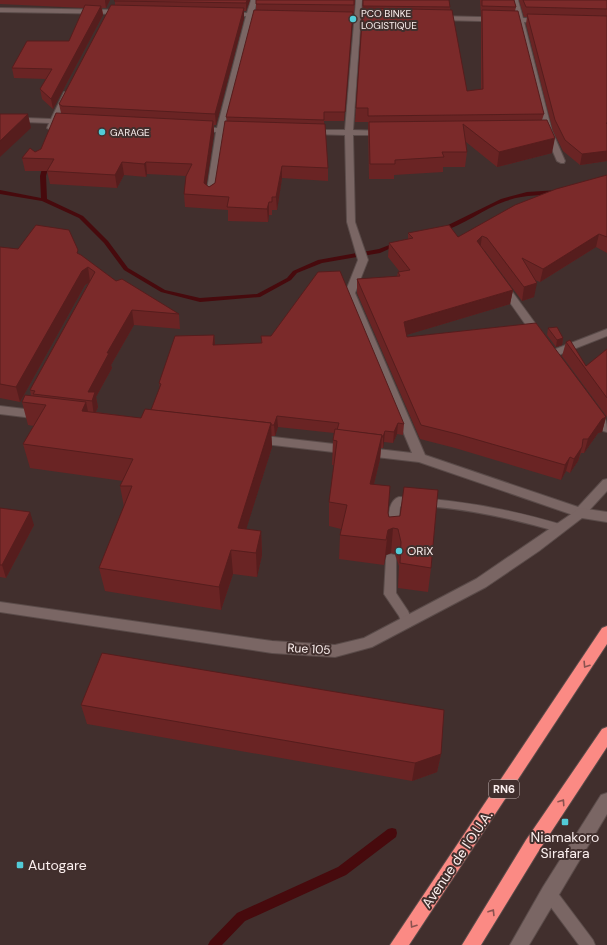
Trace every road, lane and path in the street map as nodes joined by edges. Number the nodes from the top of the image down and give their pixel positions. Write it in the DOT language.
graph roads {
  1 [pos="254,0"];
  2 [pos="359,0"];
  3 [pos="514,0"];
  4 [pos="0,10"];
  5 [pos="133,12"];
  6 [pos="219,14"];
  7 [pos="251,15"];
  8 [pos="274,15"];
  9 [pos="428,18"];
  10 [pos="520,20"];
  11 [pos="552,21"];
  12 [pos="71,87"];
  13 [pos="0,119"];
  14 [pos="53,121"];
  15 [pos="77,122"];
  16 [pos="188,128"];
  17 [pos="220,130"];
  18 [pos="251,131"];
  19 [pos="304,132"];
  20 [pos="349,133"];
  21 [pos="389,133"];
  22 [pos="48,134"];
  23 [pos="561,162"];
  24 [pos="210,196"];
  25 [pos="494,272"];
  26 [pos="607,332"];
  27 [pos="30,399"];
  28 [pos="590,406"];
  29 [pos="0,410"];
  30 [pos="22,412"];
  31 [pos="54,416"];
  32 [pos="607,428"];
  33 [pos="243,438"];
  34 [pos="420,458"];
  35 [pos="607,484"];
  36 [pos="580,513"];
  37 [pos="607,517"];
  38 [pos="559,528"];
  39 [pos="392,537"];
  40 [pos="391,558"];
  41 [pos="0,607"];
  42 [pos="407,623"];
  43 [pos="607,632"];
  44 [pos="607,734"];
  45 [pos="607,800"];
  46 [pos="549,893"];
  47 [pos="399,945"];
  48 [pos="471,945"];
  49 [pos="519,945"];
  50 [pos="588,945"];
  1 -- 7 [label="street"];
  2 -- 20 [label="street"];
  3 -- 10 [label="street"];
  4 -- 5 [label="street"];
  6 -- 7 [label="street"];
  7 -- 8 [label="street"];
  7 -- 17 [label="street"];
  9 -- 10 [label="street"];
  10 -- 11 [label="street"];
  10 -- 23 [label="street"];
  12 -- 14 [label="street"];
  13 -- 14 [label="street"];
  14 -- 15 [label="street"];
  14 -- 22 [label="street"];
  16 -- 17 [label="street"];
  17 -- 18 [label="street"];
  17 -- 24 [label="street"];
  19 -- 20 [label="street"];
  20 -- 21 [label="street"];
  20 -- 34 [label="street"];
  25 -- 26 [label="street"];
  27 -- 30 [label="street"];
  28 -- 32 [label="street"];
  29 -- 30 [label="street"];
  30 -- 31 [label="street"];
  33 -- 34 [label="street"];
  34 -- 36 [label="street"];
  35 -- 36 [label="street"];
  36 -- 37 [label="street"];
  36 -- 38 [label="street, Rue 105"];
  38 -- 39 [label="lane"];
  38 -- 42 [label="street, Rue 105"];
  40 -- 42 [label="lane"];
  41 -- 42 [label="street, Rue 105"];
  43 -- 47 [label="highway, Avenue de l'O.U.A. / RN6, one-way"];
  48 -- 44 [label="highway, one-way"];
  45 -- 46 [label="street"];
  46 -- 49 [label="street"];
  46 -- 50 [label="lane"];
}
